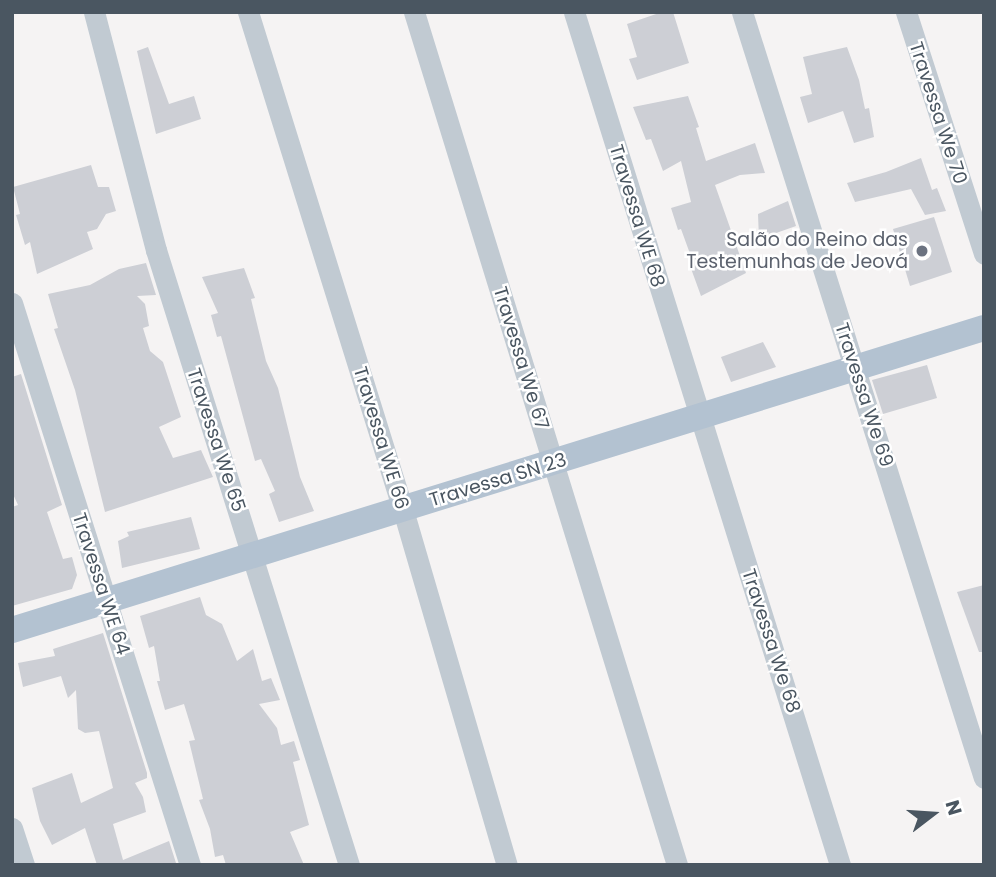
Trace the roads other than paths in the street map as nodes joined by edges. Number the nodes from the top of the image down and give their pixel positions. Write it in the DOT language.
graph roads {
  1 [pos="94,12"];
  2 [pos="248,12"];
  3 [pos="414,12"];
  4 [pos="574,12"];
  5 [pos="742,12"];
  6 [pos="906,12"];
  7 [pos="984,254"];
  8 [pos="12,303"];
  9 [pos="984,328"];
  10 [pos="856,369"];
  11 [pos="699,419"];
  12 [pos="553,464"];
  13 [pos="403,510"];
  14 [pos="254,557"];
  15 [pos="106,599"];
  16 [pos="12,630"];
  17 [pos="984,778"];
  18 [pos="12,828"];
  19 [pos="24,865"];
  20 [pos="190,865"];
  21 [pos="349,865"];
  22 [pos="507,865"];
  23 [pos="677,865"];
  24 [pos="840,865"];
  1 -- 14 [label="street, Travessa We 65"];
  2 -- 13 [label="street, Travessa WE 66"];
  3 -- 12 [label="street, Travessa We 67"];
  4 -- 11 [label="street, Travessa WE 68"];
  5 -- 10 [label="street, Travessa We 69"];
  6 -- 7 [label="street, Travessa We 70"];
  8 -- 15 [label="street, Travessa WE 64"];
  9 -- 10 [label="main road, Travessa SN 23"];
  10 -- 11 [label="main road, Travessa SN 23"];
  10 -- 17 [label="street, Travessa We 69"];
  11 -- 12 [label="main road, Travessa SN 23"];
  11 -- 24 [label="street, Travessa We 68"];
  12 -- 13 [label="main road, Travessa SN 23"];
  12 -- 23 [label="street, Travessa We 67"];
  13 -- 14 [label="main road, Travessa SN 23"];
  13 -- 22 [label="street, Travessa WE 66"];
  14 -- 15 [label="main road, Travessa SN 23"];
  14 -- 21 [label="street, Travessa We 65"];
  15 -- 16 [label="main road, Travessa SN 23"];
  15 -- 20 [label="street, Travessa WE 64"];
  18 -- 19 [label="street"];
}
